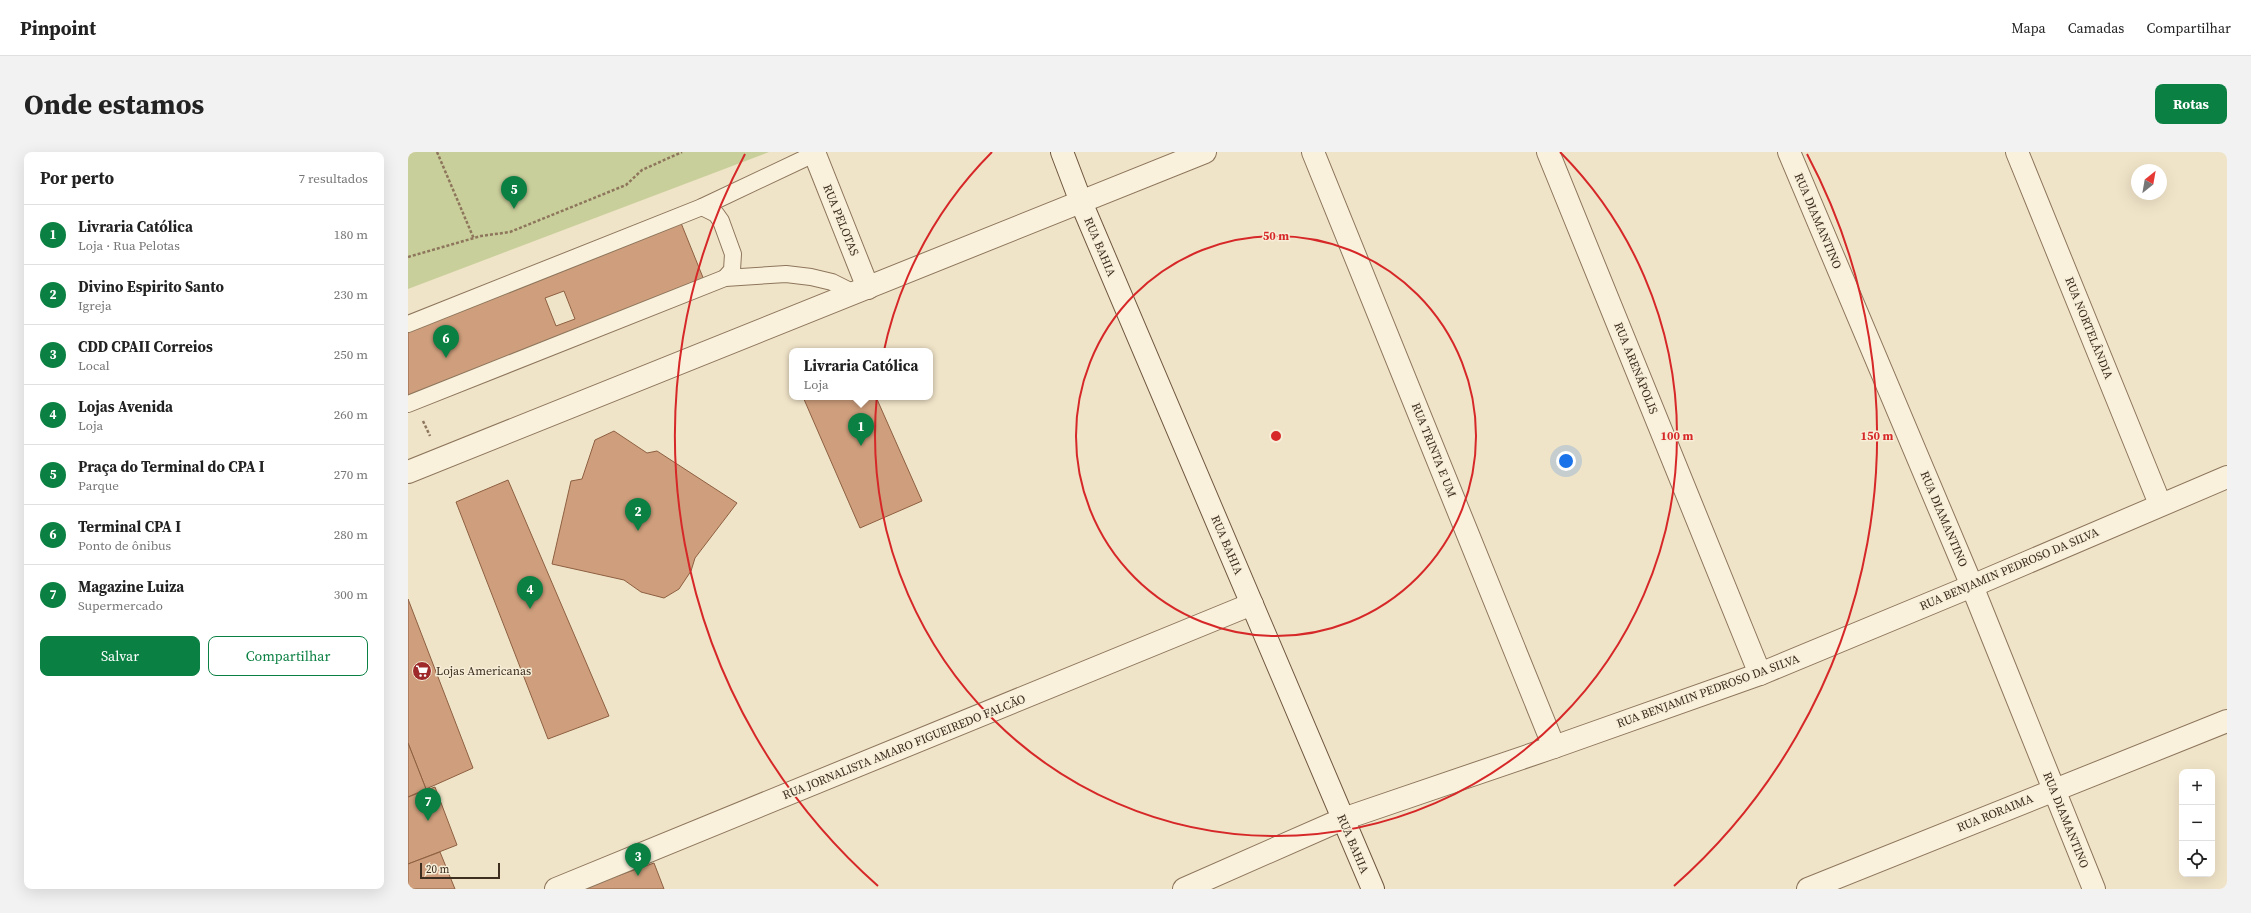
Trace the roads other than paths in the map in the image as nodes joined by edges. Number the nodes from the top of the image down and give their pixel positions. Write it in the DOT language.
graph roads {
  1 [pos="1062,152"];
  2 [pos="1205,152"];
  3 [pos="1313,152"];
  4 [pos="1548,152"];
  5 [pos="1789,152"];
  6 [pos="2017,152"];
  7 [pos="814,153"];
  8 [pos="1081,202"];
  9 [pos="702,207"];
  10 [pos="725,278"];
  11 [pos="861,290"];
  12 [pos="408,324"];
  13 [pos="411,403"];
  14 [pos="408,472"];
  15 [pos="2227,476"];
  16 [pos="2160,504"];
  17 [pos="1972,586"];
  18 [pos="1252,604"];
  19 [pos="1760,674"];
  20 [pos="2227,720"];
  21 [pos="1554,747"];
  22 [pos="2053,790"];
  23 [pos="1343,819"];
  24 [pos="556,889"];
  25 [pos="1184,889"];
  26 [pos="1372,889"];
  27 [pos="1808,889"];
  28 [pos="2094,889"];
  1 -- 8 [label="street, RUA BAHIA"];
  2 -- 8 [label="street"];
  3 -- 21 [label="street, RUA TRINTA E UM"];
  4 -- 19 [label="street, RUA ARENÁPOLIS"];
  5 -- 17 [label="street, RUA DIAMANTINO"];
  6 -- 16 [label="street, RUA NORTELÂNDIA"];
  7 -- 9 [label="lane"];
  7 -- 11 [label="street, RUA PELOTAS"];
  8 -- 11 [label="street"];
  8 -- 18 [label="street, RUA BAHIA"];
  9 -- 10 [label="lane"];
  9 -- 12 [label="lane"];
  10 -- 11 [label="lane"];
  10 -- 13 [label="lane"];
  11 -- 14 [label="street"];
  15 -- 16 [label="street, RUA BENJAMIN PEDROSO DA SILVA"];
  16 -- 17 [label="street, RUA BENJAMIN PEDROSO DA SILVA"];
  17 -- 19 [label="street, RUA BENJAMIN PEDROSO DA SILVA"];
  17 -- 22 [label="street, RUA DIAMANTINO"];
  18 -- 23 [label="street, RUA BAHIA"];
  18 -- 24 [label="street, RUA JORNALISTA AMARO FIGUEIREDO FALCÃO"];
  19 -- 21 [label="street, RUA BENJAMIN PEDROSO DA SILVA"];
  20 -- 22 [label="street, RUA RORAIMA"];
  21 -- 23 [label="street, RUA BENJAMIN PEDROSO DA SILVA"];
  22 -- 27 [label="street, RUA RORAIMA"];
  22 -- 28 [label="street, RUA DIAMANTINO"];
  23 -- 25 [label="street, RUA BENJAMIN PEDROSO DA SILVA"];
  23 -- 26 [label="street, RUA BAHIA"];
}
